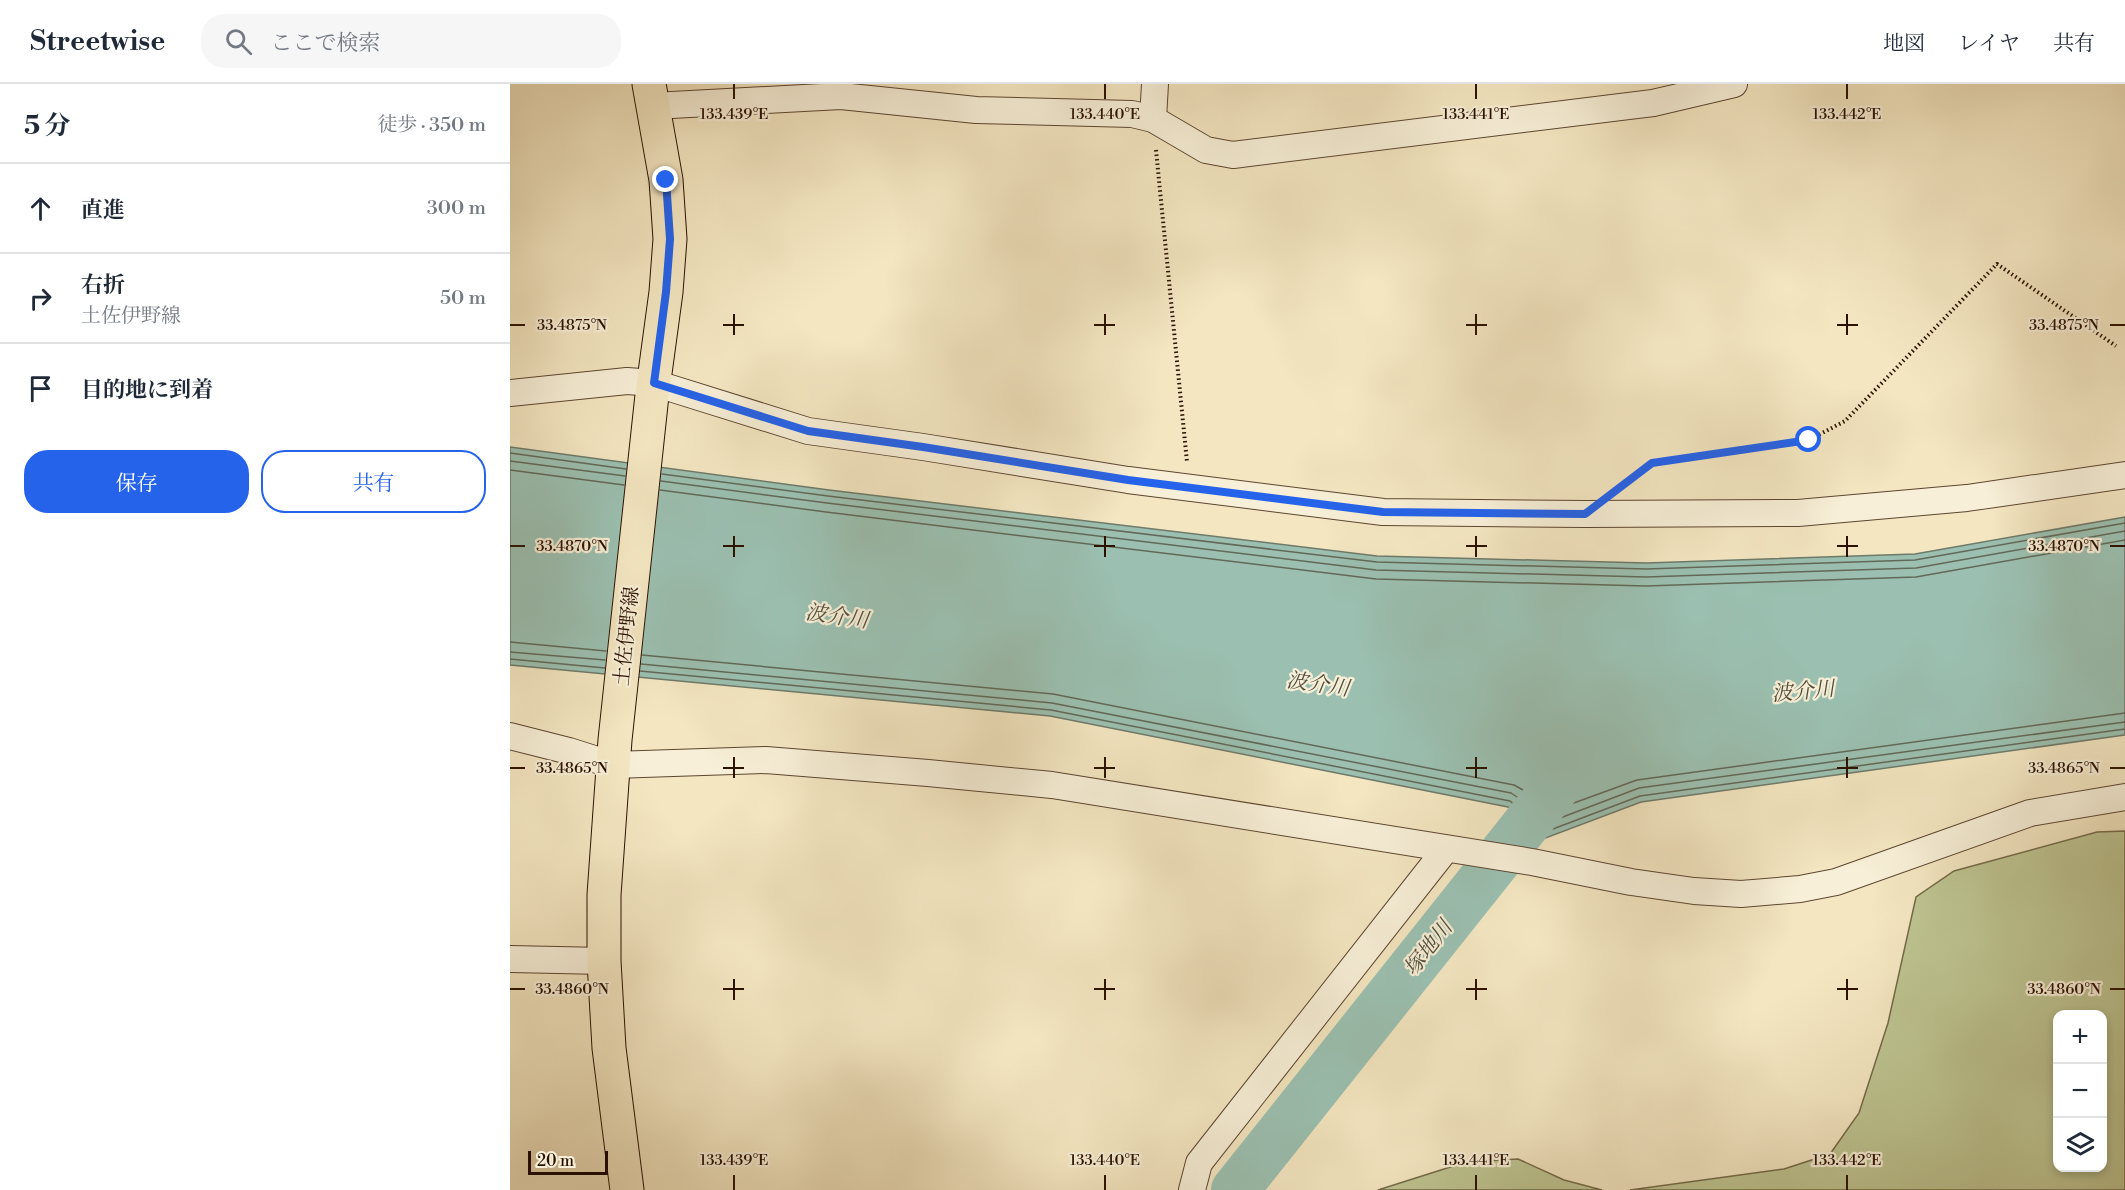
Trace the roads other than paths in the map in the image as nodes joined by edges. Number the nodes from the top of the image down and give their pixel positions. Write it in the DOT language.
graph roads {
  1 [pos="1155,84"];
  2 [pos="1734,84"];
  3 [pos="651,95"];
  4 [pos="1153,119"];
  5 [pos="653,389"];
  6 [pos="510,393"];
  7 [pos="2125,475"];
  8 [pos="510,736"];
  9 [pos="614,752"];
  10 [pos="2125,797"];
  11 [pos="1454,850"];
  12 [pos="510,959"];
  13 [pos="604,961"];
  14 [pos="627,1190"];
  15 [pos="1192,1190"];
  1 -- 4 [label="street"];
  2 -- 4 [label="street"];
  3 -- 4 [label="street"];
  3 -- 5 [label="main road, 土佐伊野線"];
  5 -- 6 [label="street"];
  5 -- 7 [label="street"];
  5 -- 9 [label="main road, 土佐伊野線"];
  8 -- 9 [label="street"];
  9 -- 11 [label="street"];
  9 -- 13 [label="main road, 土佐伊野線"];
  10 -- 11 [label="street"];
  11 -- 15 [label="street"];
  12 -- 13 [label="street"];
  13 -- 14 [label="main road, 土佐伊野線"];
}
